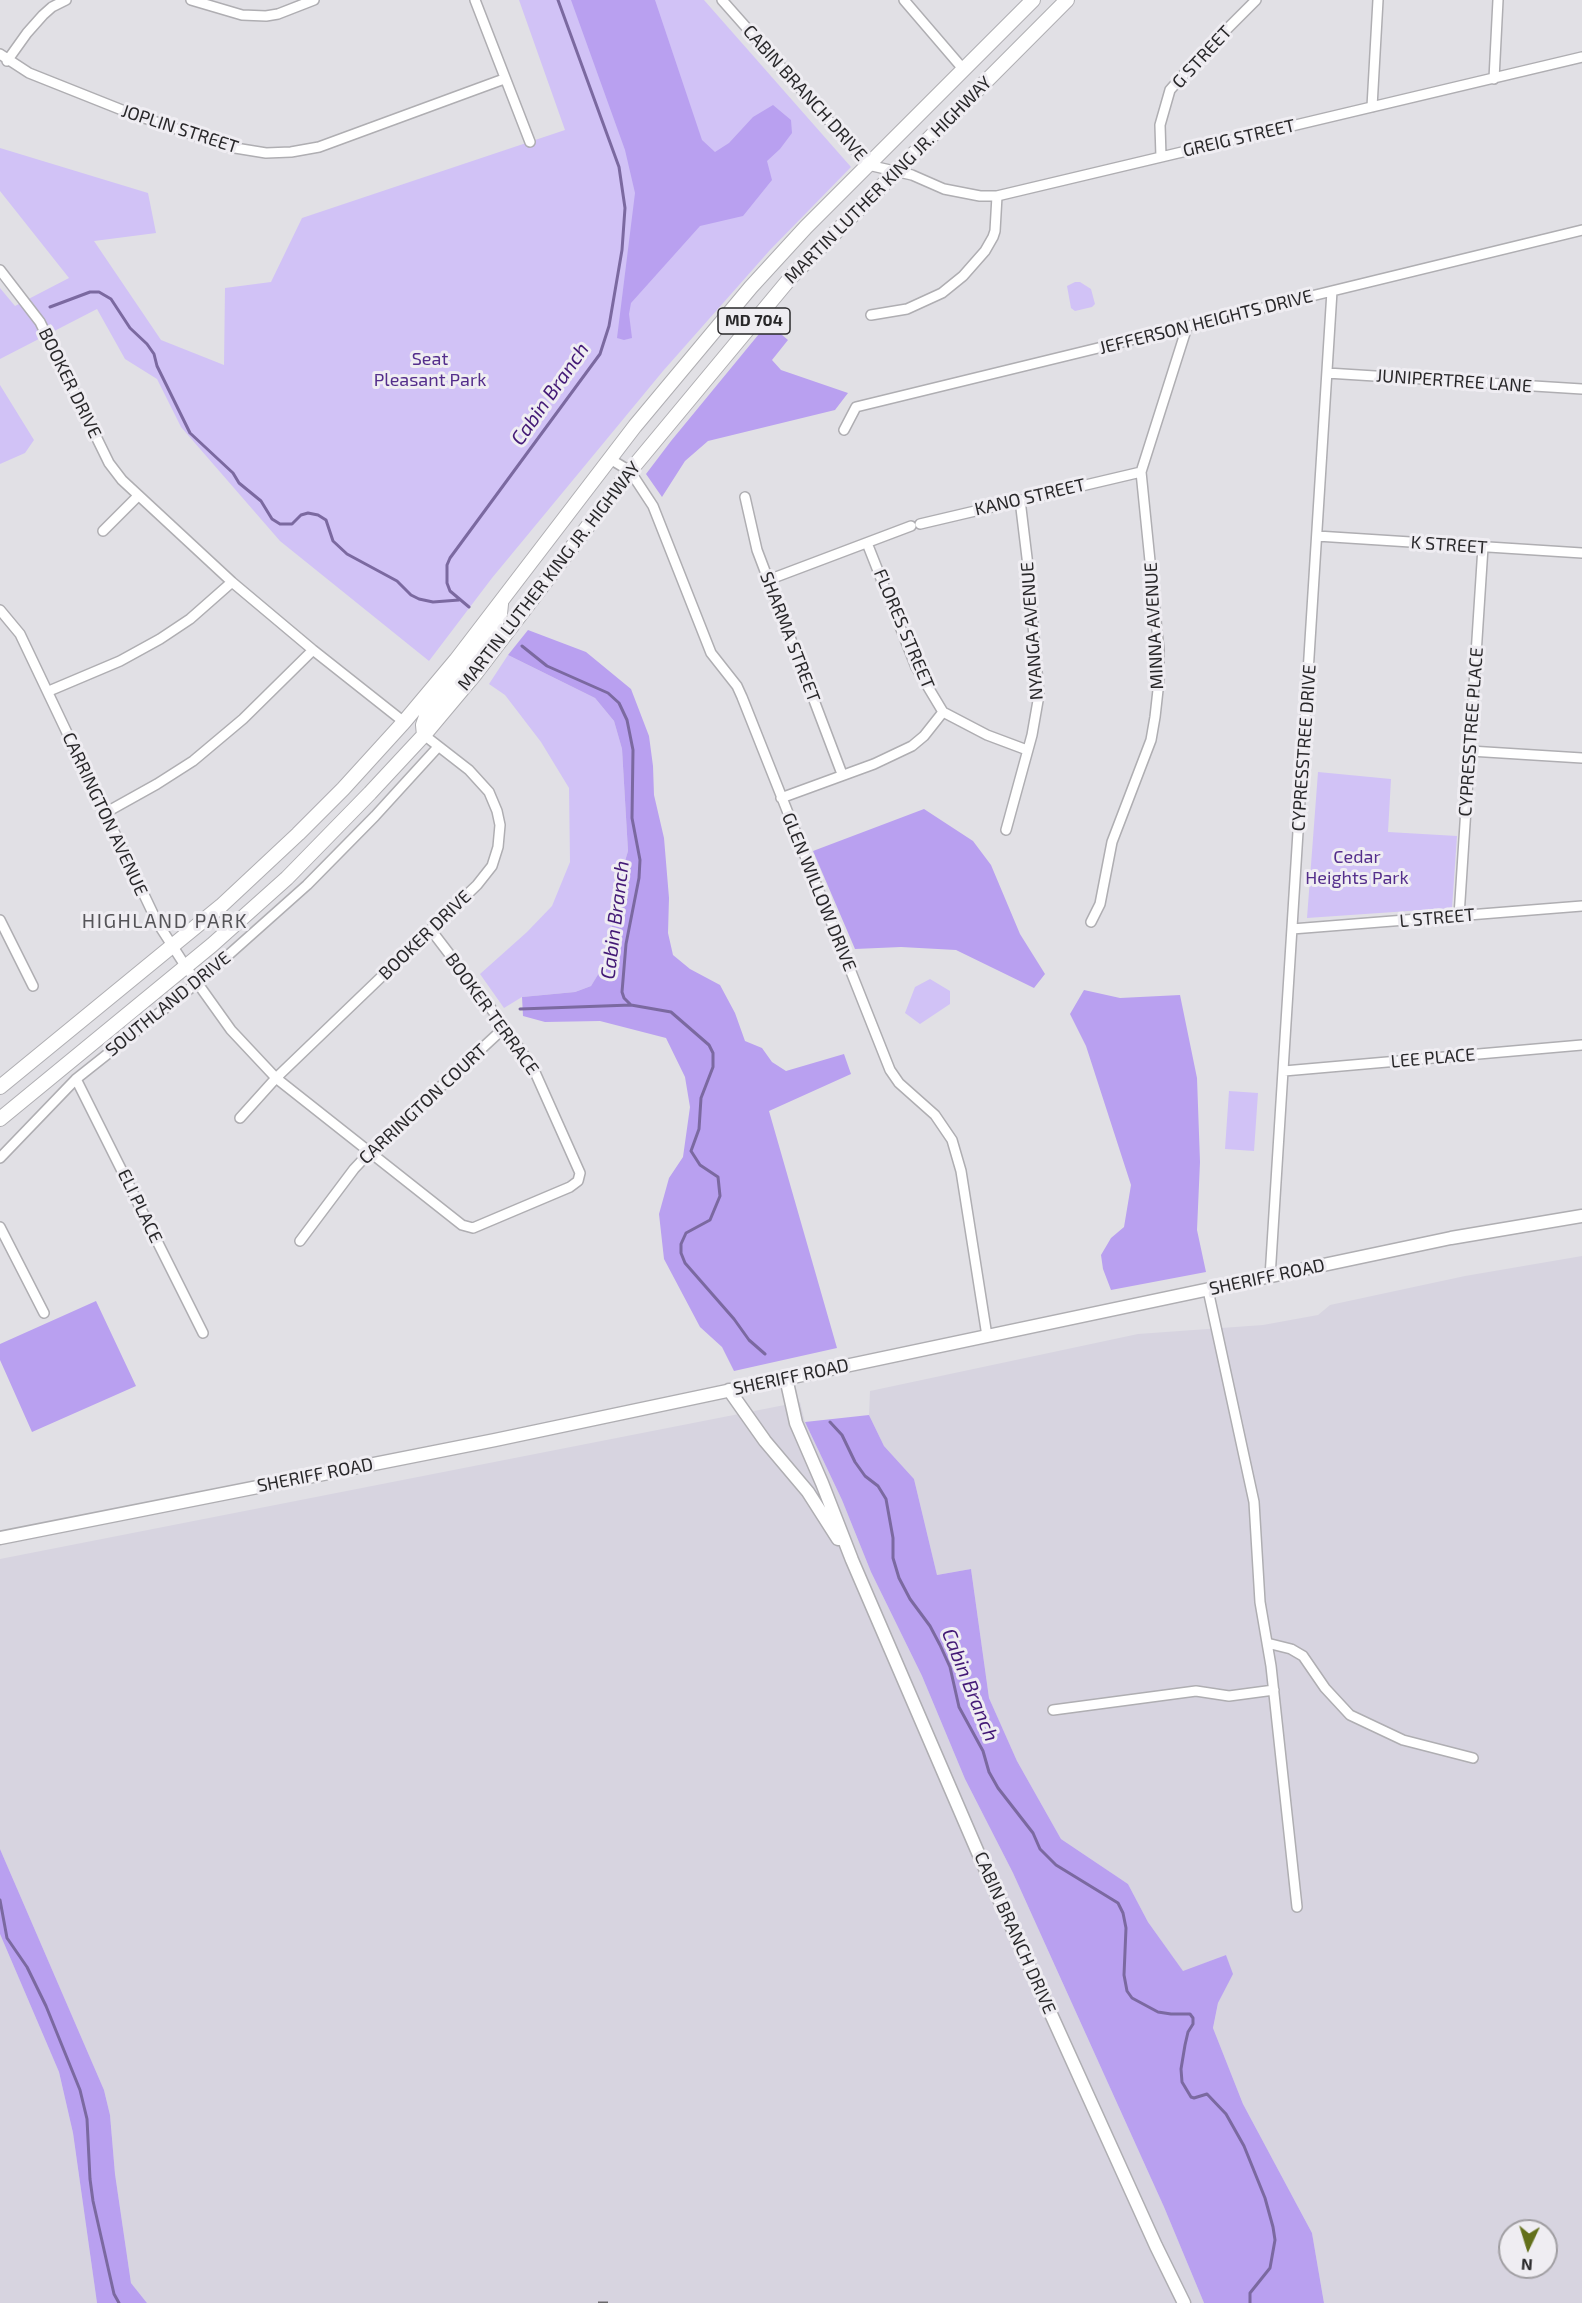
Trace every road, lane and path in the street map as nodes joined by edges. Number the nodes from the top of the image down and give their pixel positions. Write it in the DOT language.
graph roads {
  1 [pos="66,0"];
  2 [pos="191,0"];
  3 [pos="314,0"];
  4 [pos="475,0"];
  5 [pos="722,0"];
  6 [pos="904,0"];
  7 [pos="1033,0"];
  8 [pos="1066,0"];
  9 [pos="1256,0"];
  10 [pos="1378,0"];
  11 [pos="1498,0"];
  12 [pos="4,57"];
  13 [pos="1582,57"];
  14 [pos="964,70"];
  15 [pos="504,79"];
  16 [pos="1494,79"];
  17 [pos="1372,107"];
  18 [pos="530,142"];
  19 [pos="1161,157"];
  20 [pos="868,165"];
  21 [pos="897,171"];
  22 [pos="997,196"];
  23 [pos="1582,230"];
  24 [pos="0,270"];
  25 [pos="1332,291"];
  26 [pos="871,315"];
  27 [pos="1187,327"];
  28 [pos="1327,373"];
  29 [pos="1582,389"];
  30 [pos="844,430"];
  31 [pos="610,459"];
  32 [pos="630,471"];
  33 [pos="1141,472"];
  34 [pos="138,496"];
  35 [pos="745,497"];
  36 [pos="1020,500"];
  37 [pos="103,531"];
  38 [pos="1317,536"];
  39 [pos="867,543"];
  40 [pos="1484,547"];
  41 [pos="1582,553"];
  42 [pos="768,580"];
  43 [pos="232,582"];
  44 [pos="501,600"];
  45 [pos="0,610"];
  46 [pos="313,650"];
  47 [pos="49,692"];
  48 [pos="944,712"];
  49 [pos="404,722"];
  50 [pos="424,735"];
  51 [pos="438,747"];
  52 [pos="1027,750"];
  53 [pos="1470,751"];
  54 [pos="1582,758"];
  55 [pos="842,774"];
  56 [pos="781,798"];
  57 [pos="105,813"];
  58 [pos="337,827"];
  59 [pos="1006,830"];
  60 [pos="1582,906"];
  61 [pos="1459,916"];
  62 [pos="0,920"];
  63 [pos="1091,922"];
  64 [pos="1292,929"];
  65 [pos="431,930"];
  66 [pos="172,946"];
  67 [pos="186,967"];
  68 [pos="197,982"];
  69 [pos="33,986"];
  70 [pos="505,1028"];
  71 [pos="1582,1045"];
  72 [pos="1284,1071"];
  73 [pos="276,1078"];
  74 [pos="76,1079"];
  75 [pos="0,1088"];
  76 [pos="240,1118"];
  77 [pos="0,1119"];
  78 [pos="370,1152"];
  79 [pos="0,1158"];
  80 [pos="1582,1216"];
  81 [pos="462,1225"];
  82 [pos="0,1227"];
  83 [pos="300,1241"];
  84 [pos="1270,1277"];
  85 [pos="1208,1290"];
  86 [pos="44,1313"];
  87 [pos="203,1333"];
  88 [pos="987,1336"];
  89 [pos="786,1378"];
  90 [pos="729,1390"];
  91 [pos="0,1538"];
  92 [pos="852,1560"];
  93 [pos="1267,1643"];
  94 [pos="1274,1690"];
  95 [pos="1053,1710"];
  96 [pos="1473,1758"];
  97 [pos="1297,1908"];
  98 [pos="1184,2303"];
  1 -- 12 [label="street"];
  2 -- 3 [label="street"];
  4 -- 15 [label="street"];
  5 -- 20 [label="street, CABIN BRANCH DRIVE"];
  6 -- 14 [label="street"];
  7 -- 14 [label="main road, MARTIN LUTHER KING JR. HIGHWAY / MD 704"];
  8 -- 21 [label="main road, MARTIN LUTHER KING JR. HIGHWAY / MD 704"];
  9 -- 19 [label="street, G STREET"];
  10 -- 17 [label="street"];
  11 -- 16 [label="street"];
  12 -- 15 [label="street, JOPLIN STREET"];
  13 -- 16 [label="street, GREIG STREET"];
  14 -- 20 [label="main road, MARTIN LUTHER KING JR. HIGHWAY / MD 704"];
  15 -- 18 [label="street"];
  16 -- 17 [label="street, GREIG STREET"];
  17 -- 19 [label="street, GREIG STREET"];
  19 -- 22 [label="street, GREIG STREET"];
  20 -- 21 [label="street, CABIN BRANCH DRIVE"];
  20 -- 31 [label="main road, MARTIN LUTHER KING JR. HIGHWAY / MD 704"];
  21 -- 22 [label="street, GREIG STREET"];
  21 -- 32 [label="main road, MARTIN LUTHER KING JR. HIGHWAY / MD 704"];
  22 -- 26 [label="street"];
  23 -- 25 [label="street, JEFFERSON HEIGHTS DRIVE"];
  24 -- 34 [label="street, BOOKER DRIVE"];
  25 -- 27 [label="street, JEFFERSON HEIGHTS DRIVE"];
  25 -- 28 [label="street, CYPRESSTREE DRIVE"];
  27 -- 30 [label="street, JEFFERSON HEIGHTS DRIVE"];
  27 -- 33 [label="street, MINNA AVENUE"];
  28 -- 29 [label="street, JUNIPERTREE LANE"];
  28 -- 38 [label="street, CYPRESSTREE DRIVE"];
  31 -- 32 [label="street, GLEN WILLOW DRIVE"];
  31 -- 44 [label="main road, MARTIN LUTHER KING JR. HIGHWAY / MD 704"];
  32 -- 50 [label="main road, MARTIN LUTHER KING JR. HIGHWAY / MD 704"];
  32 -- 56 [label="street, GLEN WILLOW DRIVE"];
  33 -- 36 [label="street, KANO STREET"];
  33 -- 63 [label="street, MINNA AVENUE"];
  34 -- 37 [label="street"];
  34 -- 43 [label="street, BOOKER DRIVE"];
  35 -- 42 [label="street, SHARMA STREET"];
  36 -- 39 [label="street, KANO STREET"];
  36 -- 52 [label="street, NYANGA AVENUE"];
  38 -- 40 [label="street, K STREET"];
  38 -- 64 [label="street, CYPRESSTREE DRIVE"];
  39 -- 42 [label="street, KANO STREET"];
  39 -- 48 [label="street, FLORES STREET"];
  40 -- 41 [label="street, K STREET"];
  40 -- 53 [label="street, CYPRESSTREE PLACE"];
  42 -- 55 [label="street, SHARMA STREET"];
  43 -- 46 [label="street, BOOKER DRIVE"];
  43 -- 47 [label="street"];
  44 -- 49 [label="main road, MARTIN LUTHER KING JR. HIGHWAY / MD 704"];
  44 -- 50 [label="main road"];
  45 -- 47 [label="street, CARRINGTON AVENUE"];
  46 -- 49 [label="street, BOOKER DRIVE"];
  46 -- 57 [label="street"];
  47 -- 57 [label="street, CARRINGTON AVENUE"];
  48 -- 52 [label="street"];
  48 -- 55 [label="street"];
  49 -- 58 [label="main road"];
  49 -- 66 [label="main road, MARTIN LUTHER KING JR. HIGHWAY / MD 704"];
  50 -- 51 [label="street, BOOKER DRIVE"];
  50 -- 58 [label="main road, MARTIN LUTHER KING JR. HIGHWAY / MD 704"];
  51 -- 65 [label="street, BOOKER DRIVE"];
  51 -- 68 [label="street, SOUTHLAND DRIVE"];
  52 -- 59 [label="street, NYANGA AVENUE"];
  53 -- 54 [label="street"];
  53 -- 61 [label="street, CYPRESSTREE PLACE"];
  55 -- 56 [label="street"];
  56 -- 88 [label="street, GLEN WILLOW DRIVE"];
  57 -- 66 [label="street, CARRINGTON AVENUE"];
  58 -- 67 [label="main road, MARTIN LUTHER KING JR. HIGHWAY / MD 704"];
  60 -- 61 [label="street, L STREET"];
  61 -- 64 [label="street, L STREET"];
  62 -- 69 [label="street"];
  64 -- 72 [label="street, CYPRESSTREE DRIVE"];
  65 -- 70 [label="street, BOOKER TERRACE"];
  65 -- 73 [label="street, BOOKER DRIVE"];
  66 -- 67 [label="street, CARRINGTON AVENUE"];
  66 -- 75 [label="main road, MARTIN LUTHER KING JR. HIGHWAY / MD 704"];
  67 -- 68 [label="street, CARRINGTON AVENUE"];
  67 -- 77 [label="main road, MARTIN LUTHER KING JR. HIGHWAY / MD 704"];
  68 -- 73 [label="street, CARRINGTON AVENUE"];
  68 -- 74 [label="street, SOUTHLAND DRIVE"];
  70 -- 78 [label="street, CARRINGTON COURT"];
  70 -- 81 [label="street, BOOKER TERRACE"];
  71 -- 72 [label="street, LEE PLACE"];
  72 -- 84 [label="street, CYPRESSTREE DRIVE"];
  73 -- 76 [label="street, BOOKER DRIVE"];
  73 -- 78 [label="street, CARRINGTON AVENUE"];
  74 -- 79 [label="street, SOUTHLAND DRIVE"];
  74 -- 87 [label="street, ELI PLACE"];
  78 -- 81 [label="street, CARRINGTON AVENUE"];
  78 -- 83 [label="street, CARRINGTON COURT"];
  80 -- 84 [label="main road, SHERIFF ROAD"];
  82 -- 86 [label="street"];
  84 -- 85 [label="main road, SHERIFF ROAD"];
  85 -- 88 [label="main road, SHERIFF ROAD"];
  85 -- 93 [label="street"];
  88 -- 89 [label="main road, SHERIFF ROAD"];
  89 -- 90 [label="main road, SHERIFF ROAD"];
  89 -- 92 [label="main road, CABIN BRANCH DRIVE"];
  90 -- 91 [label="main road, SHERIFF ROAD"];
  90 -- 92 [label="main road, CABIN BRANCH DRIVE"];
  92 -- 98 [label="main road, CABIN BRANCH DRIVE"];
  93 -- 94 [label="street"];
  93 -- 96 [label="street"];
  94 -- 95 [label="street"];
  94 -- 97 [label="street"];
}
